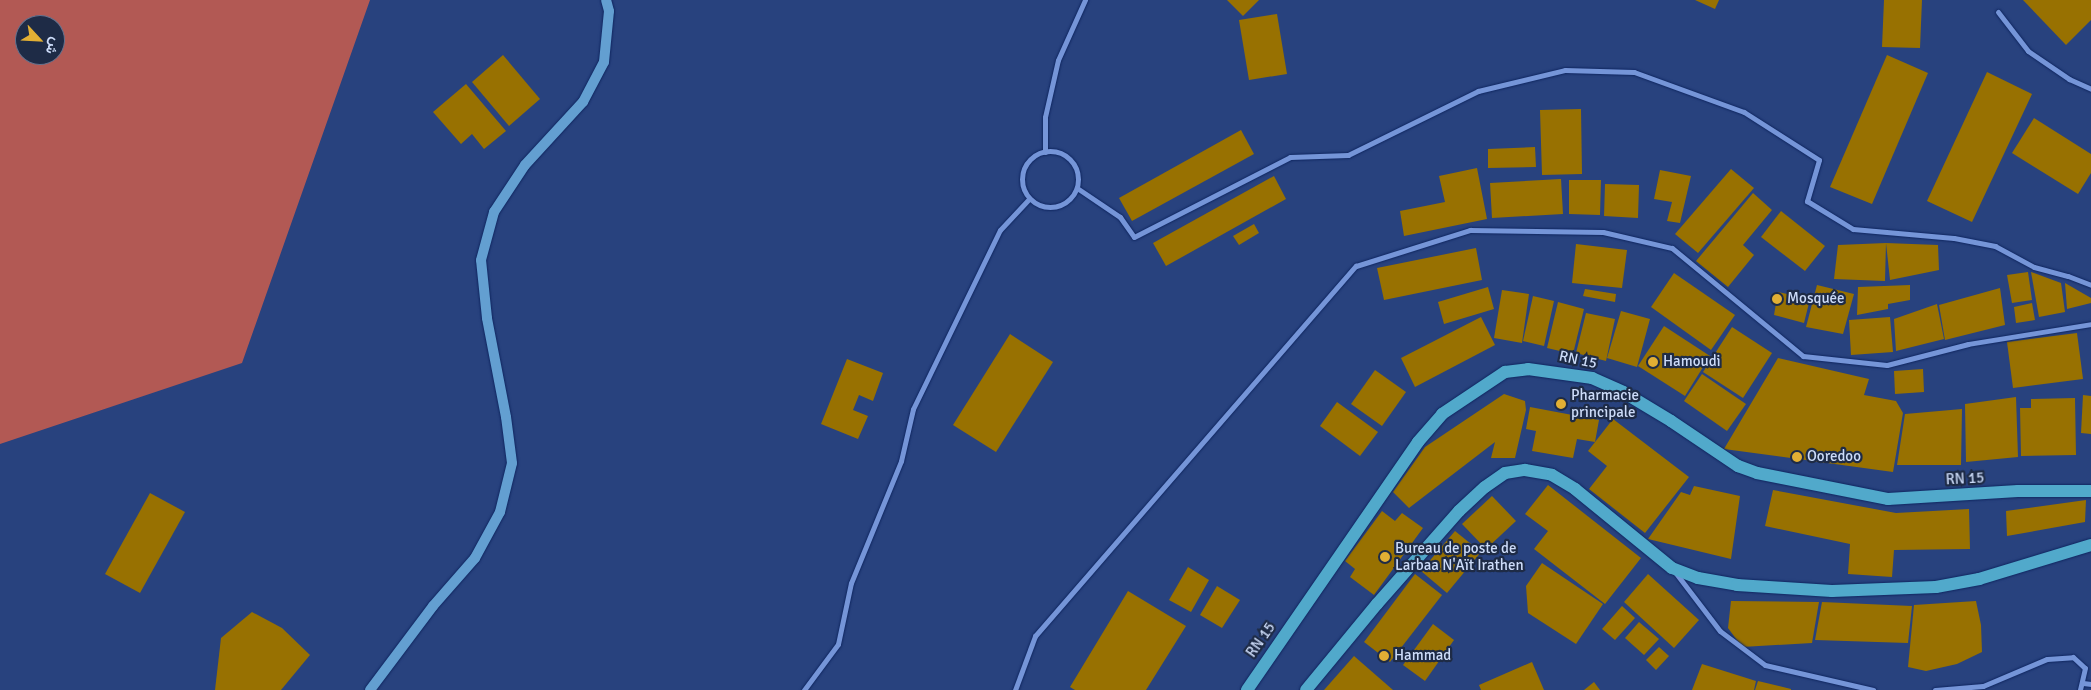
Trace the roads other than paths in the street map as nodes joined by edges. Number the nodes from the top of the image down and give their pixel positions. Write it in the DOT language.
graph roads {
  1 [pos="606,0"];
  2 [pos="1085,0"];
  3 [pos="1998,12"];
  4 [pos="2091,89"];
  5 [pos="1045,152"];
  6 [pos="1077,188"];
  7 [pos="1030,199"];
  8 [pos="2091,285"];
  9 [pos="2091,324"];
  10 [pos="2091,491"];
  11 [pos="2091,545"];
  12 [pos="1672,568"];
  13 [pos="2083,683"];
  14 [pos="2091,684"];
  15 [pos="370,690"];
  16 [pos="804,690"];
  17 [pos="1015,690"];
  18 [pos="1247,690"];
  19 [pos="1306,690"];
  20 [pos="1873,690"];
  21 [pos="1935,690"];
  22 [pos="2080,690"];
  1 -- 15 [label="main road"];
  2 -- 5 [label="street"];
  3 -- 4 [label="street"];
  5 -- 6 [label="street"];
  5 -- 7 [label="street"];
  6 -- 7 [label="street"];
  6 -- 8 [label="street"];
  7 -- 16 [label="street"];
  9 -- 17 [label="street"];
  10 -- 18 [label="main road, RN 15"];
  11 -- 12 [label="main road"];
  12 -- 19 [label="main road"];
  12 -- 20 [label="street"];
  13 -- 14 [label="street"];
  13 -- 21 [label="street"];
  13 -- 22 [label="street"];
}
